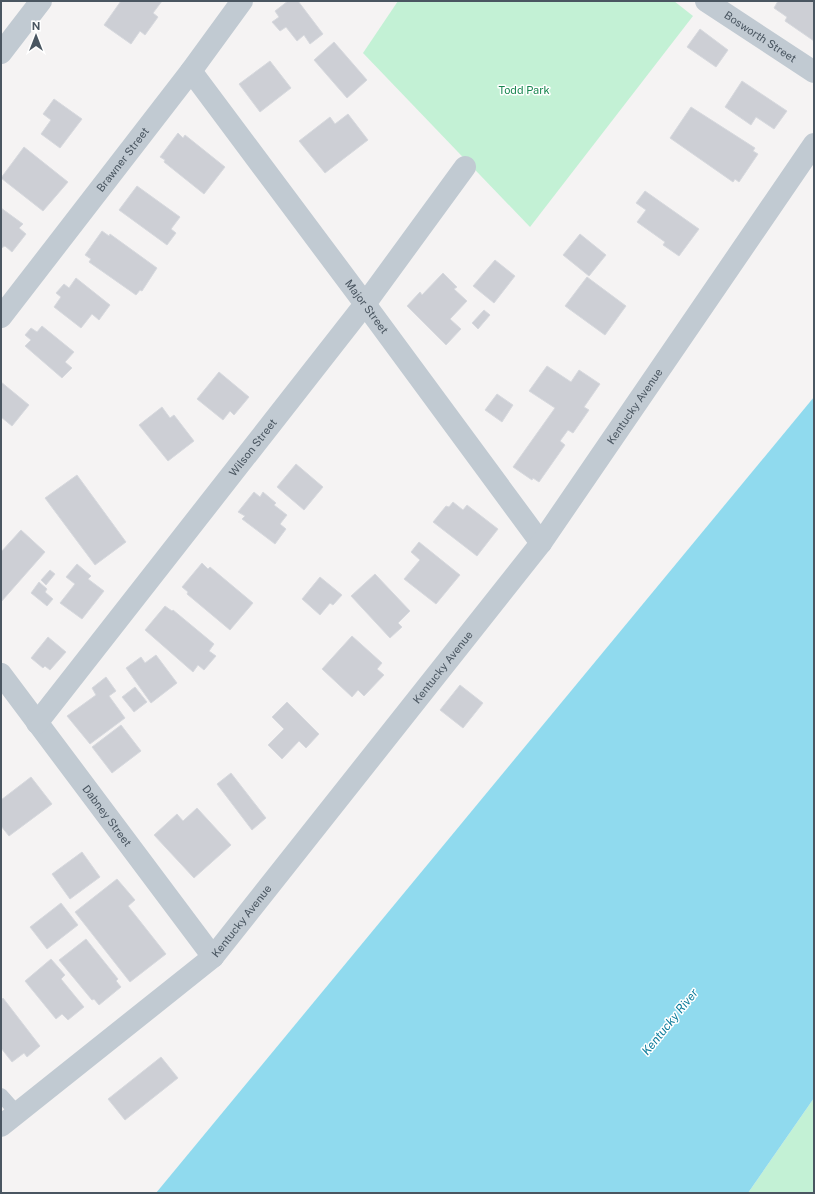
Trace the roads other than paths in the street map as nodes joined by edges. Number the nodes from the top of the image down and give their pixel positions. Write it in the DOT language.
graph roads {
  1 [pos="41,1"];
  2 [pos="242,1"];
  3 [pos="706,1"];
  4 [pos="1,53"];
  5 [pos="191,71"];
  6 [pos="814,72"];
  7 [pos="814,144"];
  8 [pos="465,167"];
  9 [pos="365,304"];
  10 [pos="1,317"];
  11 [pos="541,543"];
  12 [pos="1,674"];
  13 [pos="37,723"];
  14 [pos="213,957"];
  15 [pos="1,1095"];
  16 [pos="9,1119"];
  1 -- 4 [label="street"];
  2 -- 5 [label="street, Brawner Street"];
  3 -- 6 [label="street, Bosworth Street"];
  5 -- 9 [label="street, Major Street"];
  5 -- 10 [label="street, Brawner Street"];
  7 -- 11 [label="street, Kentucky Avenue"];
  8 -- 9 [label="street, Wilson Street"];
  9 -- 11 [label="street, Major Street"];
  9 -- 13 [label="street, Wilson Street"];
  11 -- 14 [label="street, Kentucky Avenue"];
  12 -- 13 [label="street, Dabney Street"];
  13 -- 14 [label="street, Dabney Street"];
  14 -- 16 [label="street, Kentucky Avenue"];
  15 -- 16 [label="lane"];
}
